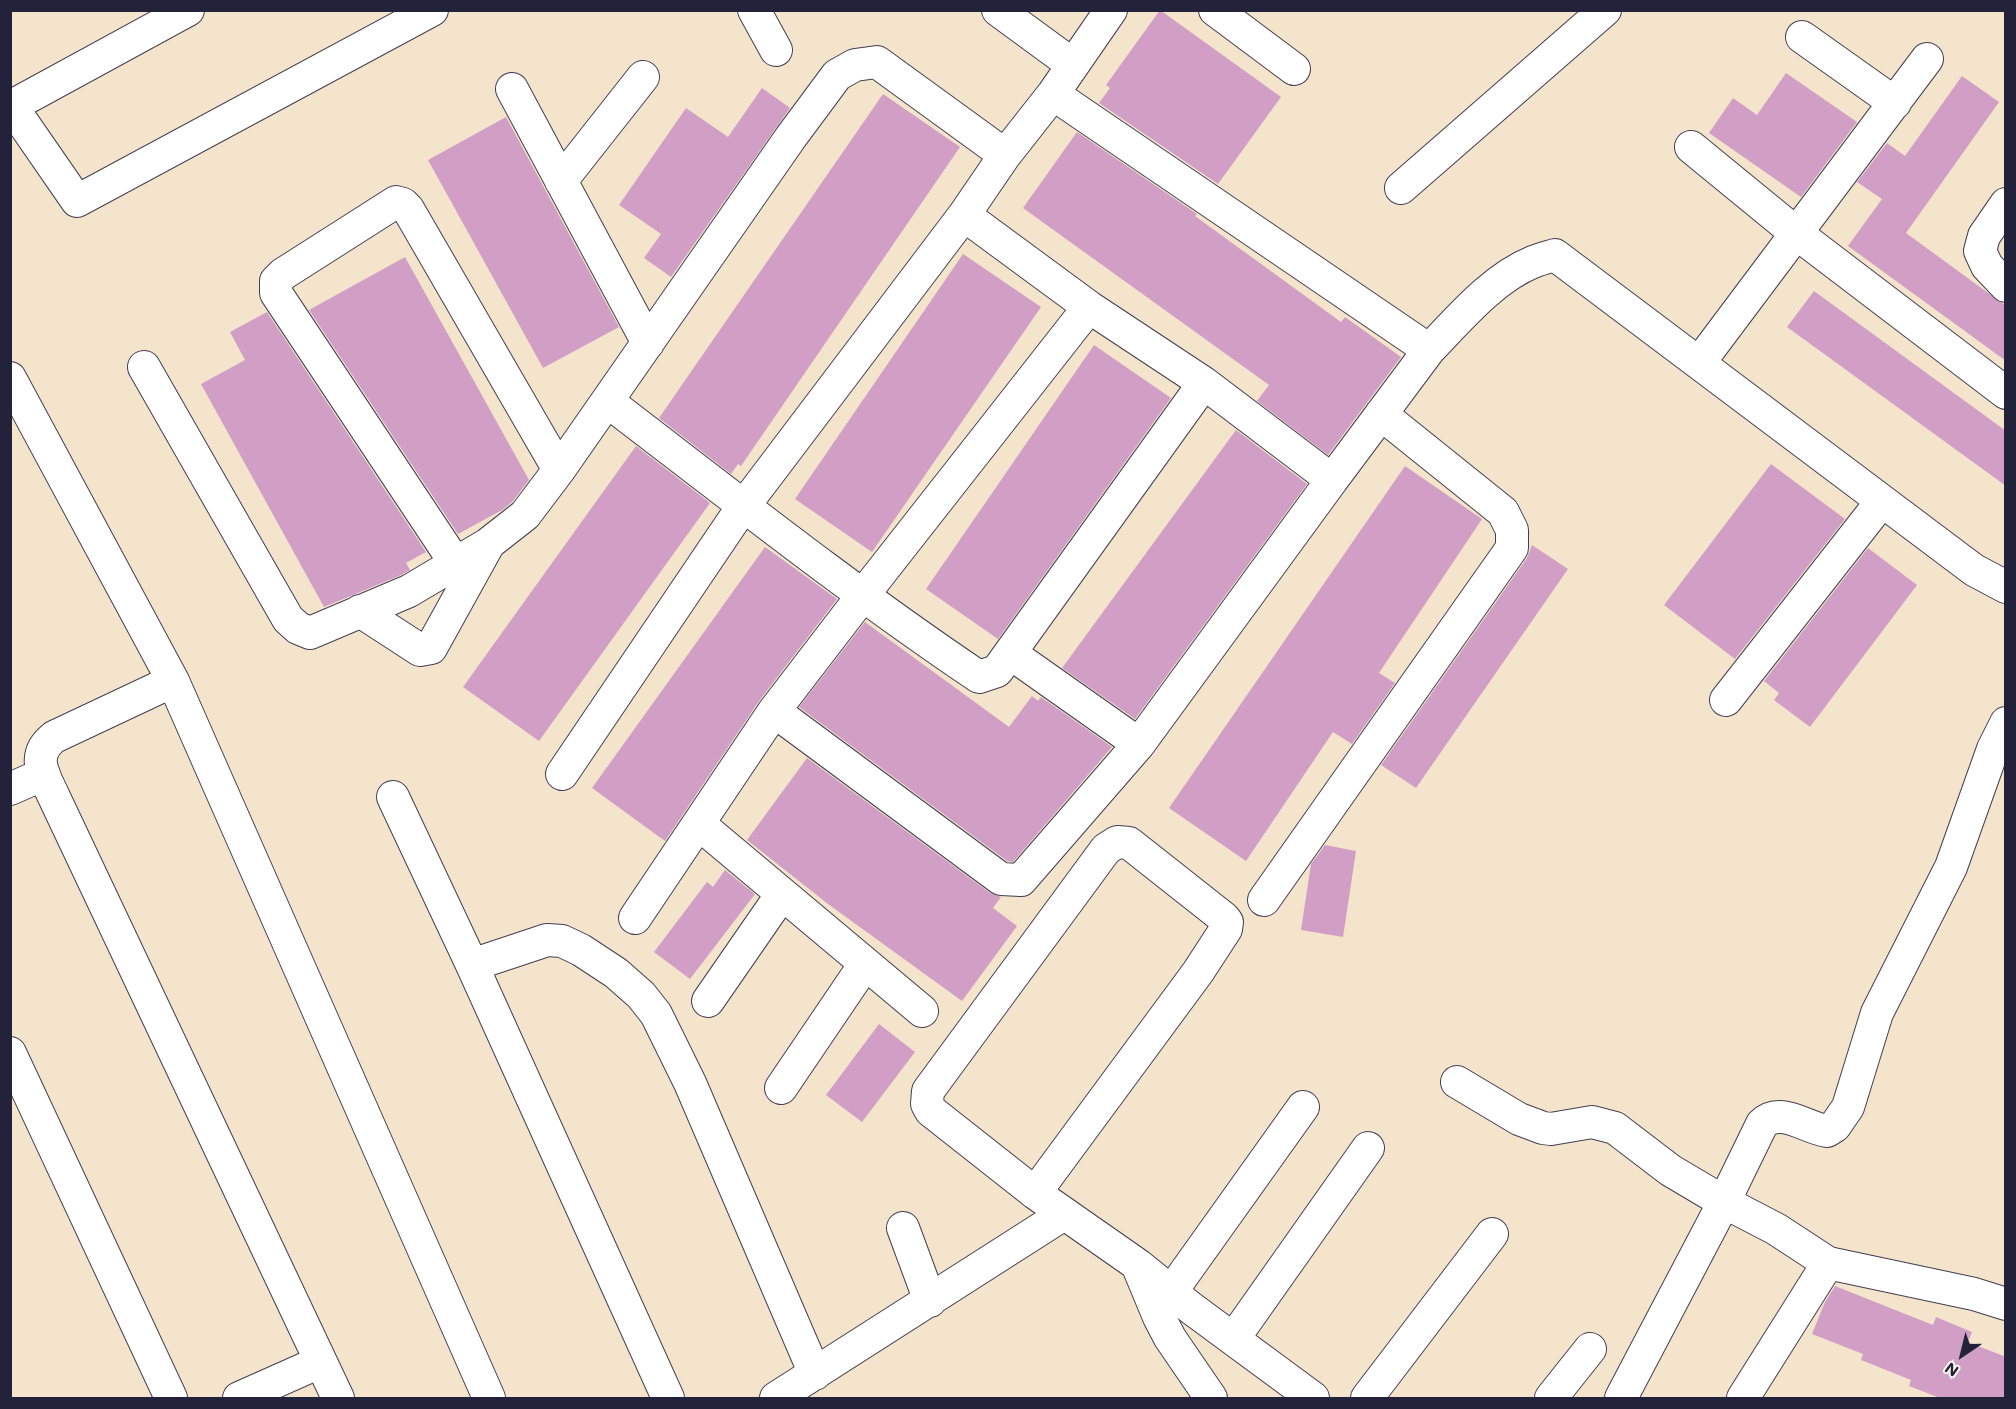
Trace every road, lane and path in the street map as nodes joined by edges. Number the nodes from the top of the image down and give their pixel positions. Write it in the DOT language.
graph roads {
  1 [pos="188,10"];
  2 [pos="432,10"];
  3 [pos="754,10"];
  4 [pos="998,10"];
  5 [pos="1111,10"];
  6 [pos="1215,10"];
  7 [pos="1605,10"];
  8 [pos="1802,37"];
  9 [pos="776,50"];
  10 [pos="1928,59"];
  11 [pos="1073,65"];
  12 [pos="1294,69"];
  13 [pos="643,77"];
  14 [pos="512,89"];
  15 [pos="1053,94"];
  16 [pos="1895,103"];
  17 [pos="11,106"];
  18 [pos="1691,147"];
  19 [pos="1005,154"];
  20 [pos="561,182"];
  21 [pos="1401,188"];
  22 [pos="2006,204"];
  23 [pos="964,215"];
  24 [pos="1796,233"];
  25 [pos="2006,286"];
  26 [pos="1089,307"];
  27 [pos="648,343"];
  28 [pos="1428,350"];
  29 [pos="1699,363"];
  30 [pos="144,367"];
  31 [pos="10,378"];
  32 [pos="1204,383"];
  33 [pos="2006,393"];
  34 [pos="607,401"];
  35 [pos="1381,414"];
  36 [pos="559,470"];
  37 [pos="1332,480"];
  38 [pos="1882,501"];
  39 [pos="744,506"];
  40 [pos="489,544"];
  41 [pos="456,564"];
  42 [pos="2006,587"];
  43 [pos="862,595"];
  44 [pos="360,611"];
  45 [pos="1010,653"];
  46 [pos="173,681"];
  47 [pos="1726,700"];
  48 [pos="774,711"];
  49 [pos="2006,723"];
  50 [pos="1139,744"];
  51 [pos="44,774"];
  52 [pos="562,774"];
  53 [pos="10,789"];
  54 [pos="393,797"];
  55 [pos="699,824"];
  56 [pos="783,894"];
  57 [pos="1264,900"];
  58 [pos="635,918"];
  59 [pos="865,964"];
  60 [pos="472,965"];
  61 [pos="708,1001"];
  62 [pos="922,1011"];
  63 [pos="10,1053"];
  64 [pos="1457,1082"];
  65 [pos="781,1088"];
  66 [pos="1304,1107"];
  67 [pos="1368,1148"];
  68 [pos="1035,1193"];
  69 [pos="1724,1202"];
  70 [pos="1064,1214"];
  71 [pos="903,1228"];
  72 [pos="1492,1234"];
  73 [pos="1828,1263"];
  74 [pos="1138,1265"];
  75 [pos="1171,1292"];
  76 [pos="2004,1300"];
  77 [pos="930,1301"];
  78 [pos="1234,1338"];
  79 [pos="1590,1349"];
  80 [pos="320,1362"];
  81 [pos="815,1374"];
  82 [pos="171,1398"];
  83 [pos="239,1398"];
  84 [pos="338,1398"];
  85 [pos="489,1398"];
  86 [pos="668,1398"];
  87 [pos="776,1398"];
  88 [pos="1211,1398"];
  89 [pos="1313,1398"];
  90 [pos="1367,1398"];
  91 [pos="1551,1398"];
  92 [pos="1621,1398"];
  93 [pos="1743,1398"];
  1 -- 17 [label="street"];
  2 -- 17 [label="street"];
  3 -- 9 [label="street"];
  4 -- 11 [label="street"];
  5 -- 11 [label="street"];
  6 -- 12 [label="street"];
  7 -- 21 [label="street"];
  8 -- 16 [label="street"];
  10 -- 16 [label="street"];
  11 -- 15 [label="street"];
  13 -- 20 [label="street"];
  14 -- 20 [label="street"];
  15 -- 19 [label="street"];
  15 -- 28 [label="street"];
  16 -- 24 [label="street"];
  18 -- 24 [label="street"];
  19 -- 23 [label="street"];
  19 -- 27 [label="street"];
  20 -- 27 [label="street"];
  22 -- 25 [label="street"];
  23 -- 26 [label="street"];
  23 -- 39 [label="street"];
  24 -- 29 [label="street"];
  24 -- 33 [label="street"];
  26 -- 32 [label="street"];
  26 -- 43 [label="street"];
  27 -- 34 [label="street"];
  28 -- 29 [label="street"];
  28 -- 35 [label="street"];
  29 -- 38 [label="street"];
  30 -- 44 [label="street"];
  31 -- 46 [label="street"];
  32 -- 37 [label="street"];
  32 -- 45 [label="street"];
  34 -- 36 [label="street"];
  34 -- 39 [label="street"];
  35 -- 37 [label="street"];
  35 -- 57 [label="street"];
  36 -- 40 [label="street"];
  36 -- 41 [label="street"];
  37 -- 50 [label="street"];
  38 -- 42 [label="street"];
  38 -- 47 [label="street"];
  39 -- 43 [label="street"];
  39 -- 52 [label="street"];
  40 -- 41 [label="street"];
  40 -- 44 [label="street"];
  41 -- 44 [label="street"];
  43 -- 45 [label="street"];
  43 -- 48 [label="street"];
  45 -- 50 [label="street"];
  46 -- 51 [label="street"];
  46 -- 85 [label="street"];
  48 -- 50 [label="street"];
  48 -- 55 [label="street"];
  49 -- 69 [label="street"];
  51 -- 53 [label="street"];
  51 -- 80 [label="street"];
  54 -- 60 [label="street"];
  55 -- 56 [label="street"];
  55 -- 58 [label="street"];
  56 -- 59 [label="street"];
  56 -- 61 [label="street"];
  59 -- 62 [label="street"];
  59 -- 65 [label="street"];
  60 -- 81 [label="street"];
  60 -- 86 [label="street"];
  63 -- 82 [label="street"];
  64 -- 69 [label="street"];
  66 -- 75 [label="street"];
  67 -- 78 [label="street"];
  68 -- 68 [label="street"];
  68 -- 70 [label="street"];
  69 -- 73 [label="street"];
  69 -- 92 [label="street"];
  70 -- 74 [label="street"];
  70 -- 77 [label="street"];
  71 -- 77 [label="street"];
  72 -- 90 [label="street"];
  73 -- 76 [label="street"];
  73 -- 93 [label="street"];
  74 -- 75 [label="street"];
  74 -- 88 [label="street"];
  75 -- 78 [label="street"];
  77 -- 81 [label="street"];
  78 -- 89 [label="street"];
  79 -- 91 [label="street"];
  80 -- 83 [label="street"];
  80 -- 84 [label="street"];
  81 -- 87 [label="street"];
}
